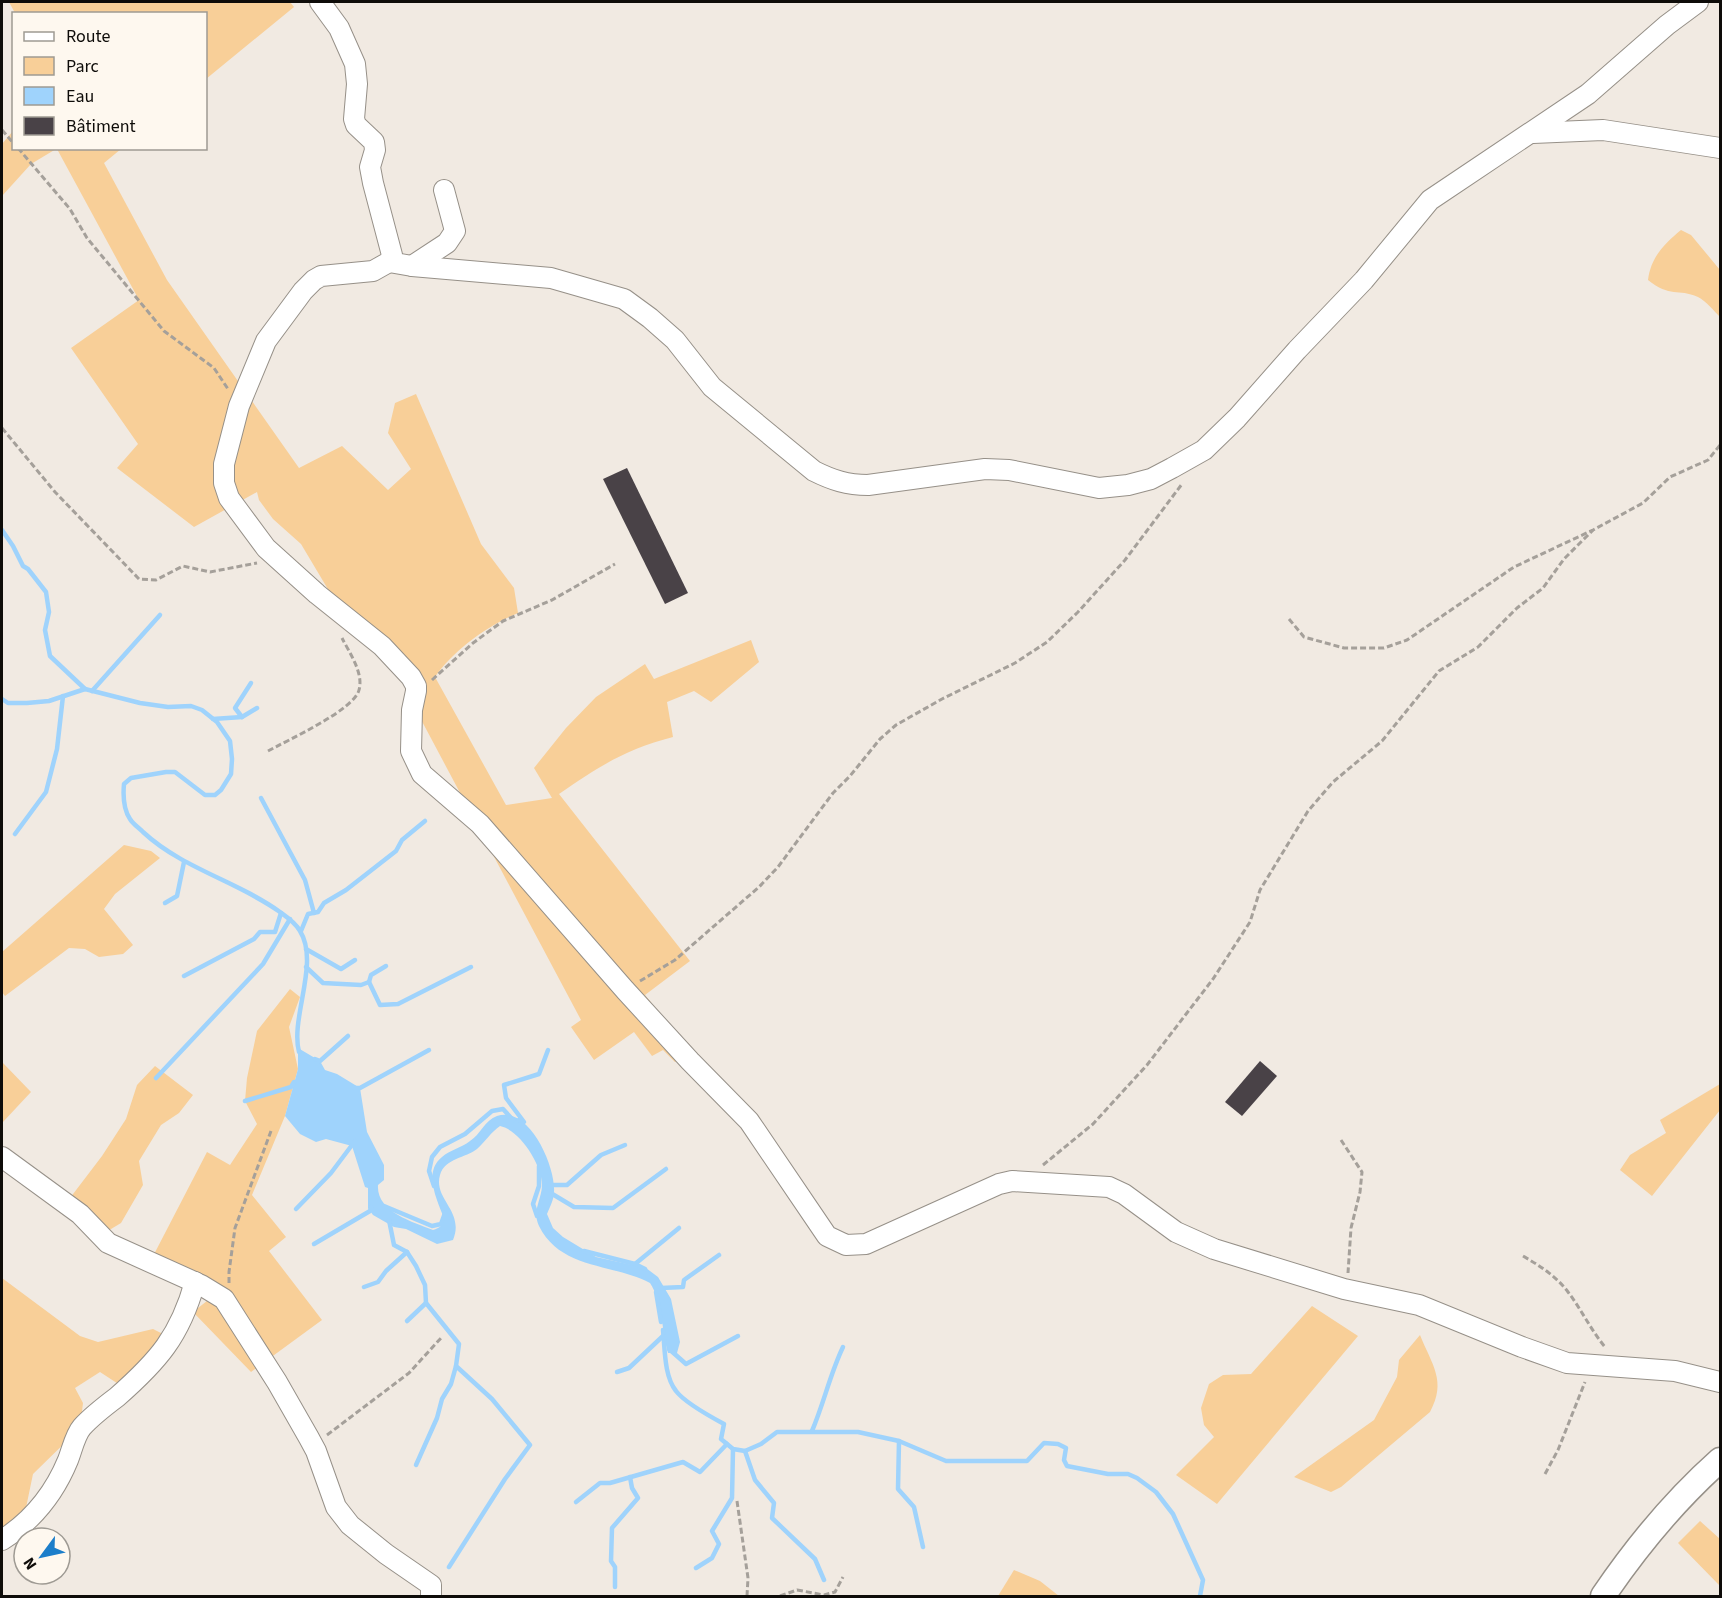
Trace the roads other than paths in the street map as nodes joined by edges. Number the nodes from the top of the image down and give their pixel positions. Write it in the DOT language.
graph roads {
  1 [pos="320,2"];
  2 [pos="1698,2"];
  3 [pos="1529,133"];
  4 [pos="1720,148"];
  5 [pos="444,190"];
  6 [pos="389,262"];
  7 [pos="412,266"];
  8 [pos="2,1157"];
  9 [pos="195,1282"];
  10 [pos="1720,1382"];
  11 [pos="1720,1460"];
  12 [pos="2,1540"];
  13 [pos="431,1596"];
  14 [pos="1603,1596"];
  1 -- 6 [label="street"];
  2 -- 3 [label="street"];
  3 -- 4 [label="street"];
  3 -- 7 [label="street"];
  5 -- 7 [label="street"];
  6 -- 7 [label="street"];
  6 -- 10 [label="street"];
  8 -- 9 [label="street"];
  9 -- 12 [label="street"];
  9 -- 13 [label="street"];
  11 -- 14 [label="street"];
}
